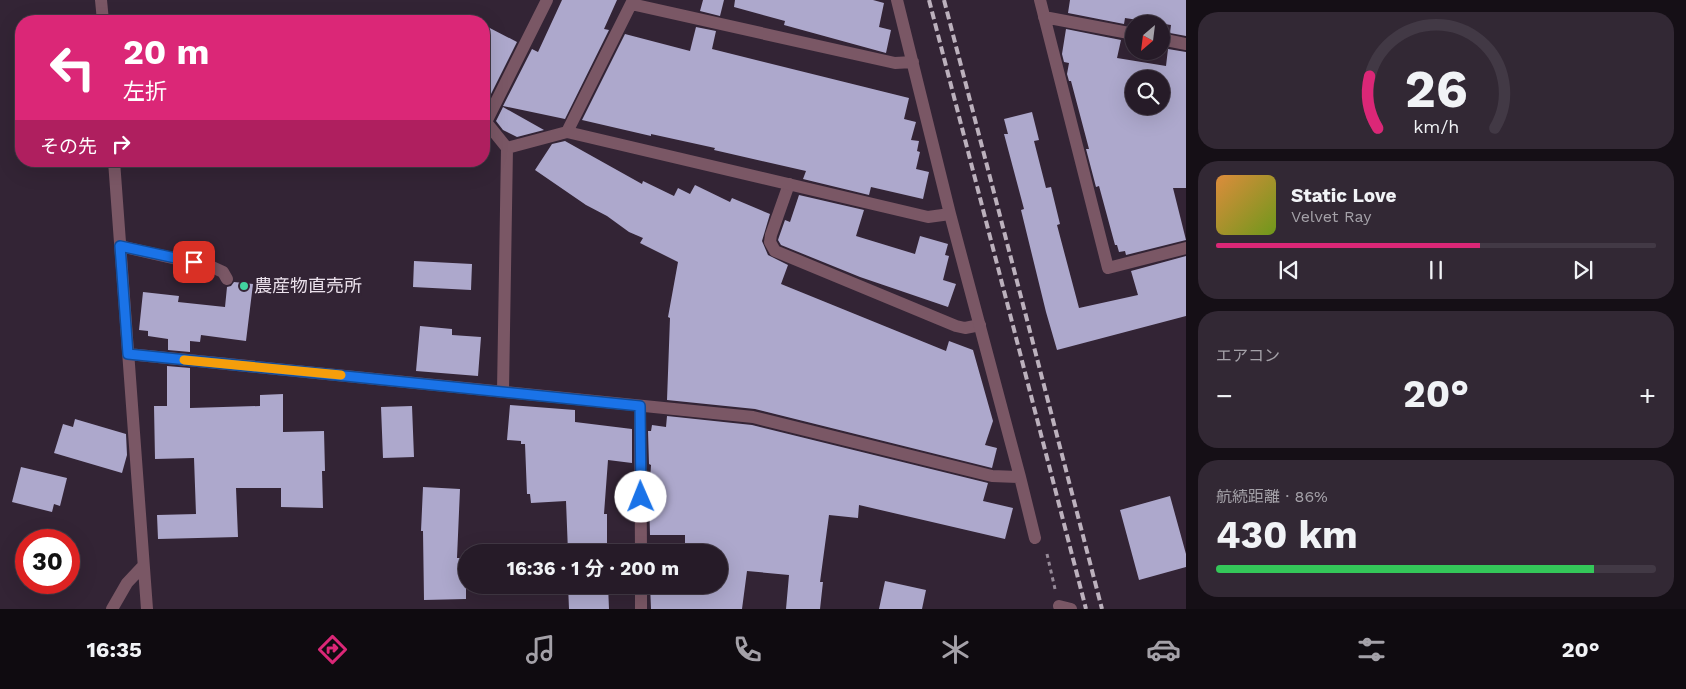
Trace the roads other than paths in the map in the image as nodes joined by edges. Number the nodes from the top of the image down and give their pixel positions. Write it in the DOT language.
graph roads {
  1 [pos="101,0"];
  2 [pos="547,0"];
  3 [pos="897,0"];
  4 [pos="1040,0"];
  5 [pos="632,2"];
  6 [pos="102,15"];
  7 [pos="1044,17"];
  8 [pos="1125,32"];
  9 [pos="1170,41"];
  10 [pos="1186,44"];
  11 [pos="913,62"];
  12 [pos="490,114"];
  13 [pos="490,127"];
  14 [pos="567,132"];
  15 [pos="507,148"];
  16 [pos="114,167"];
  17 [pos="789,184"];
  18 [pos="950,214"];
  19 [pos="120,246"];
  20 [pos="1186,248"];
  21 [pos="227,278"];
  22 [pos="980,325"];
  23 [pos="128,354"];
  24 [pos="503,392"];
  25 [pos="640,406"];
  26 [pos="1020,477"];
  27 [pos="1035,538"];
  28 [pos="641,544"];
  29 [pos="143,566"];
  30 [pos="641,594"];
  31 [pos="112,609"];
  32 [pos="147,609"];
  33 [pos="641,609"];
  1 -- 6 [label="street"];
  2 -- 12 [label="street"];
  3 -- 11 [label="street"];
  4 -- 7 [label="street"];
  5 -- 11 [label="street"];
  5 -- 14 [label="street"];
  7 -- 8 [label="street"];
  7 -- 20 [label="street"];
  9 -- 10 [label="street"];
  11 -- 18 [label="street"];
  13 -- 15 [label="street"];
  14 -- 15 [label="street"];
  14 -- 17 [label="street"];
  15 -- 24 [label="street"];
  16 -- 19 [label="street"];
  17 -- 18 [label="street"];
  17 -- 22 [label="street"];
  18 -- 22 [label="street"];
  19 -- 21 [label="street"];
  19 -- 23 [label="street"];
  22 -- 26 [label="street"];
  23 -- 24 [label="street"];
  23 -- 29 [label="street"];
  24 -- 25 [label="street"];
  25 -- 26 [label="street"];
  25 -- 28 [label="street"];
  26 -- 27 [label="street"];
  29 -- 31 [label="street"];
  29 -- 32 [label="street"];
  30 -- 33 [label="street"];
}
